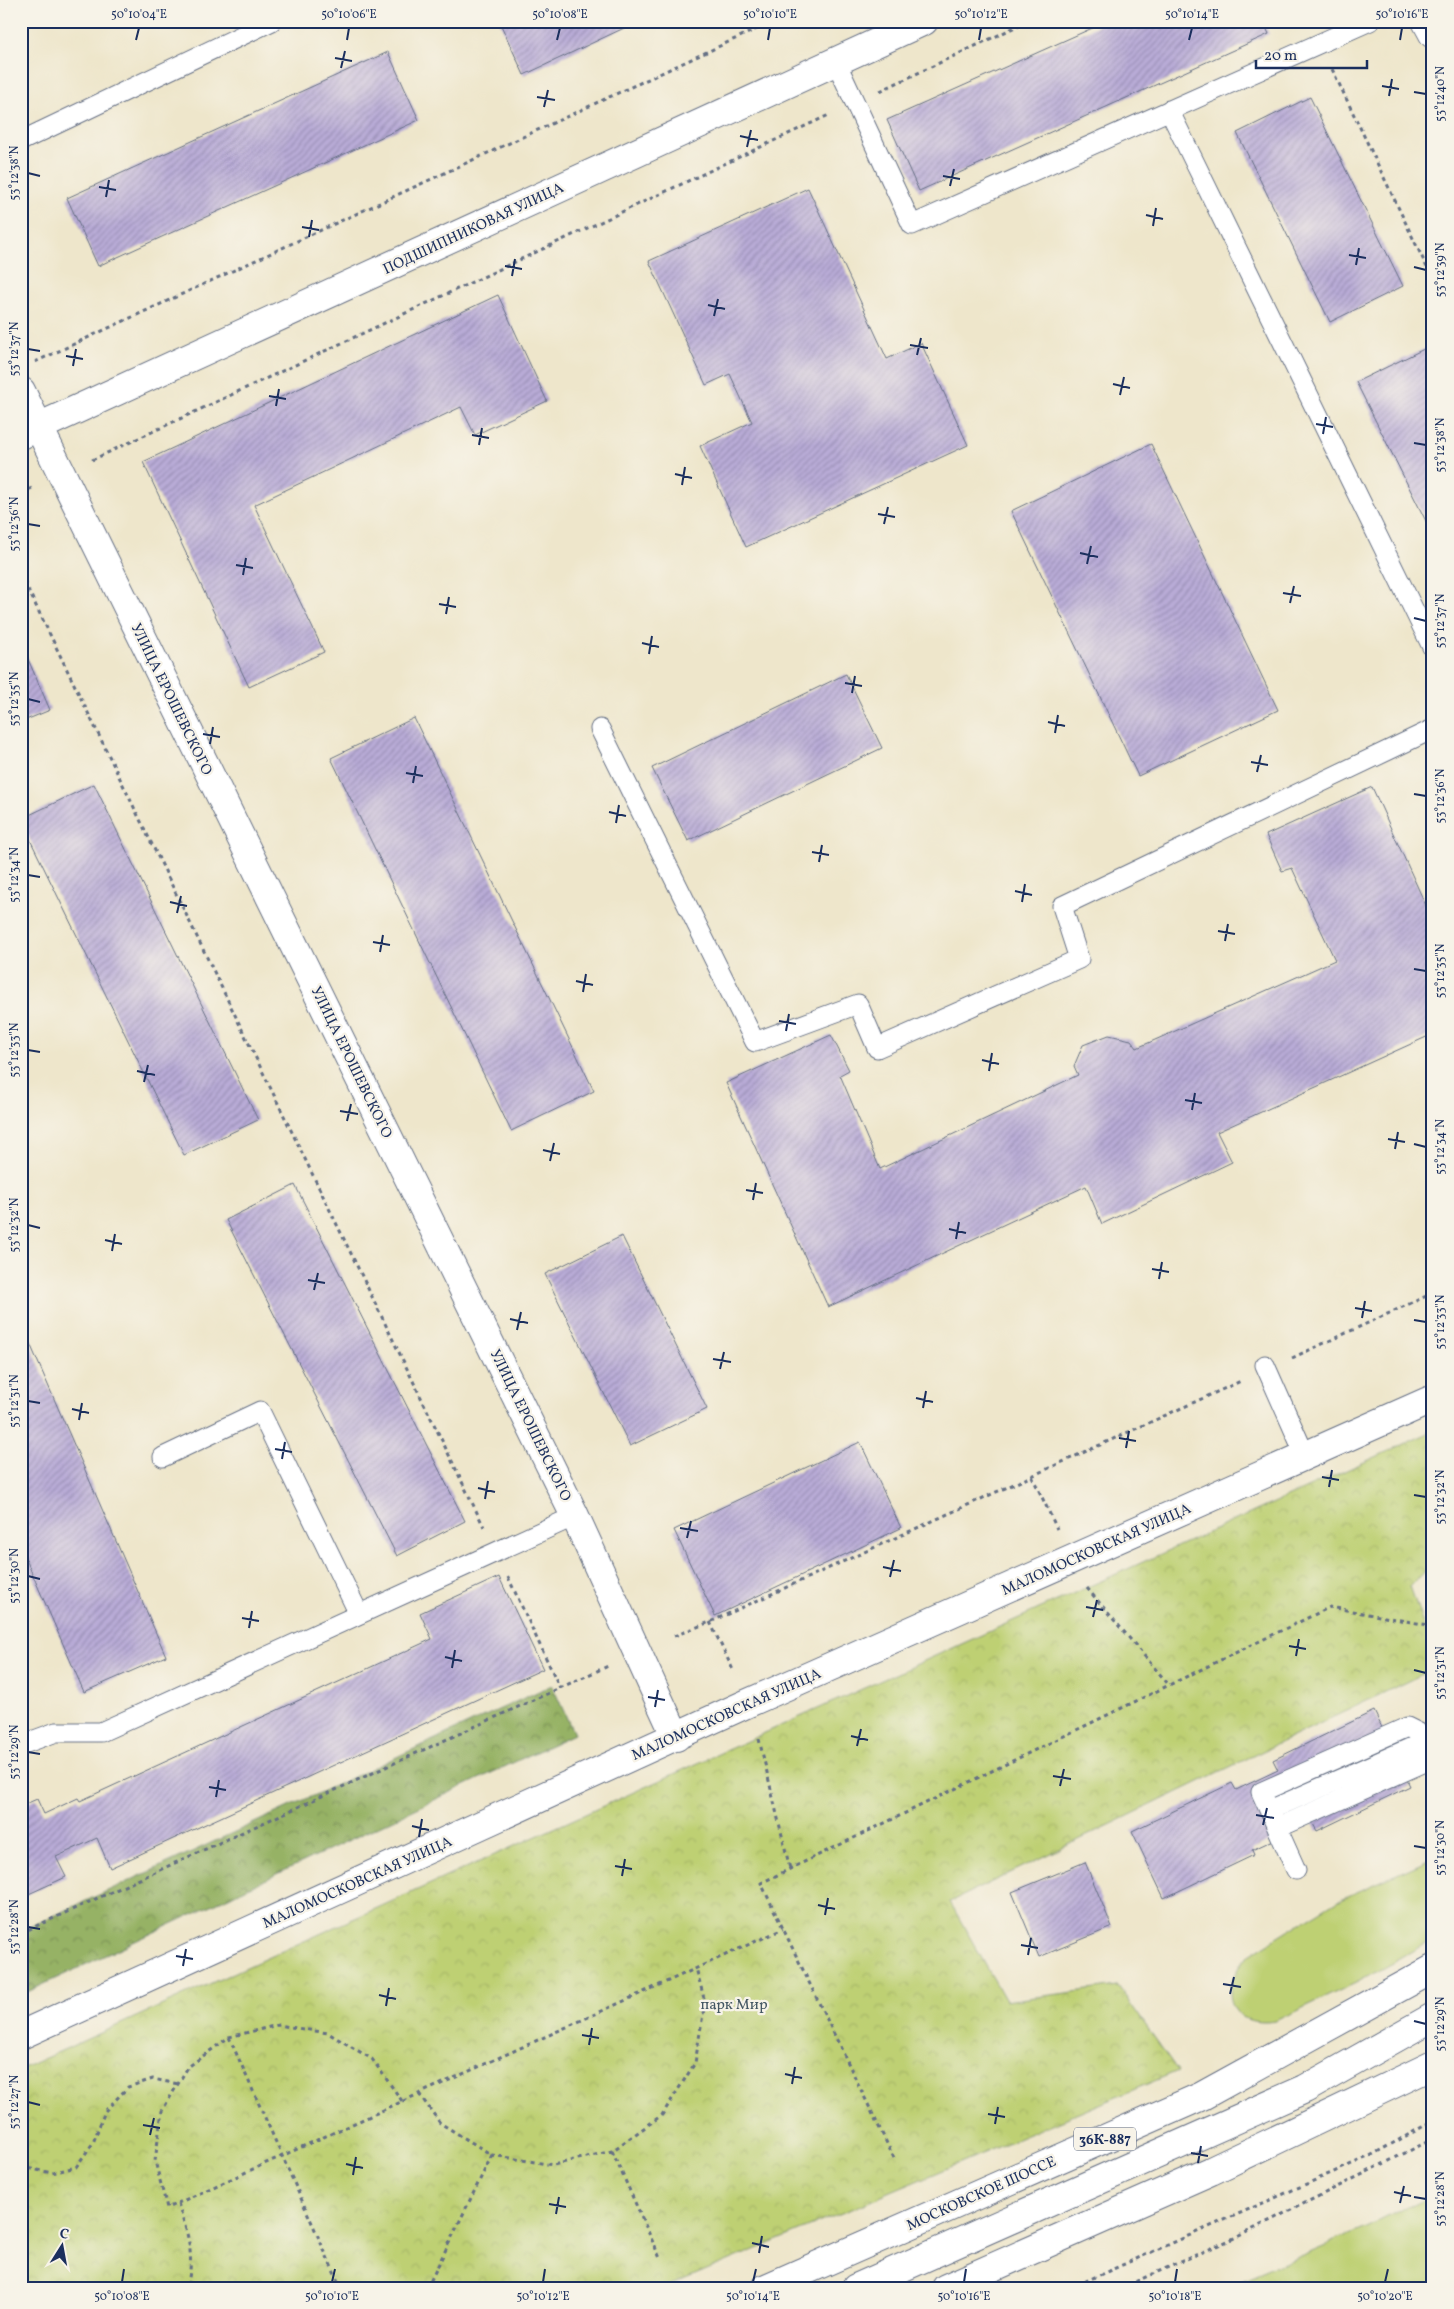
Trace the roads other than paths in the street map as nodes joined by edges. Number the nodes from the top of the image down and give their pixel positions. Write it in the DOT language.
graph roads {
  1 [pos="272,21"];
  2 [pos="924,21"];
  3 [pos="1370,21"];
  4 [pos="1426,21"];
  5 [pos="1433,34"];
  6 [pos="836,62"];
  7 [pos="1168,110"];
  8 [pos="21,140"];
  9 [pos="21,391"];
  10 [pos="30,430"];
  11 [pos="1433,649"];
  12 [pos="600,729"];
  13 [pos="1433,729"];
  14 [pos="1266,1367"];
  15 [pos="1433,1399"];
  16 [pos="1305,1456"];
  17 [pos="163,1457"];
  18 [pos="575,1516"];
  19 [pos="359,1614"];
  20 [pos="676,1736"];
  21 [pos="1433,1740"];
  22 [pos="21,1745"];
  23 [pos="1433,1751"];
  24 [pos="1433,1763"];
  25 [pos="1270,1810"];
  26 [pos="1277,1828"];
  27 [pos="1296,1870"];
  28 [pos="1433,1969"];
  29 [pos="1433,2018"];
  30 [pos="21,2035"];
  31 [pos="1433,2065"];
  32 [pos="766,2288"];
  33 [pos="856,2288"];
  34 [pos="946,2288"];
  1 -- 8 [label="lane"];
  2 -- 6 [label="street, ПОДШИПНИКОВАЯ УЛИЦА"];
  3 -- 7 [label="lane"];
  4 -- 5 [label="street"];
  6 -- 7 [label="lane"];
  6 -- 10 [label="street, ПОДШИПНИКОВАЯ УЛИЦА"];
  7 -- 11 [label="lane"];
  9 -- 10 [label="street, УЛИЦА ЕРОШЕВСКОГО"];
  10 -- 18 [label="street, УЛИЦА ЕРОШЕВСКОГО"];
  12 -- 13 [label="lane"];
  14 -- 16 [label="lane"];
  15 -- 16 [label="street, МАЛОМОСКОВСКАЯ УЛИЦА"];
  16 -- 20 [label="street, МАЛОМОСКОВСКАЯ УЛИЦА"];
  17 -- 19 [label="lane"];
  18 -- 19 [label="lane"];
  18 -- 20 [label="street, УЛИЦА ЕРОШЕВСКОГО"];
  19 -- 22 [label="lane"];
  20 -- 30 [label="street, МАЛОМОСКОВСКАЯ УЛИЦА"];
  21 -- 25 [label="lane"];
  23 -- 25 [label="lane"];
  24 -- 26 [label="lane"];
  25 -- 26 [label="lane"];
  26 -- 27 [label="lane"];
  28 -- 32 [label="street, МОСКОВСКОЕ ШОССЕ / 36К-887"];
  29 -- 33 [label="street, 36К-887"];
  31 -- 34 [label="street"];
}
